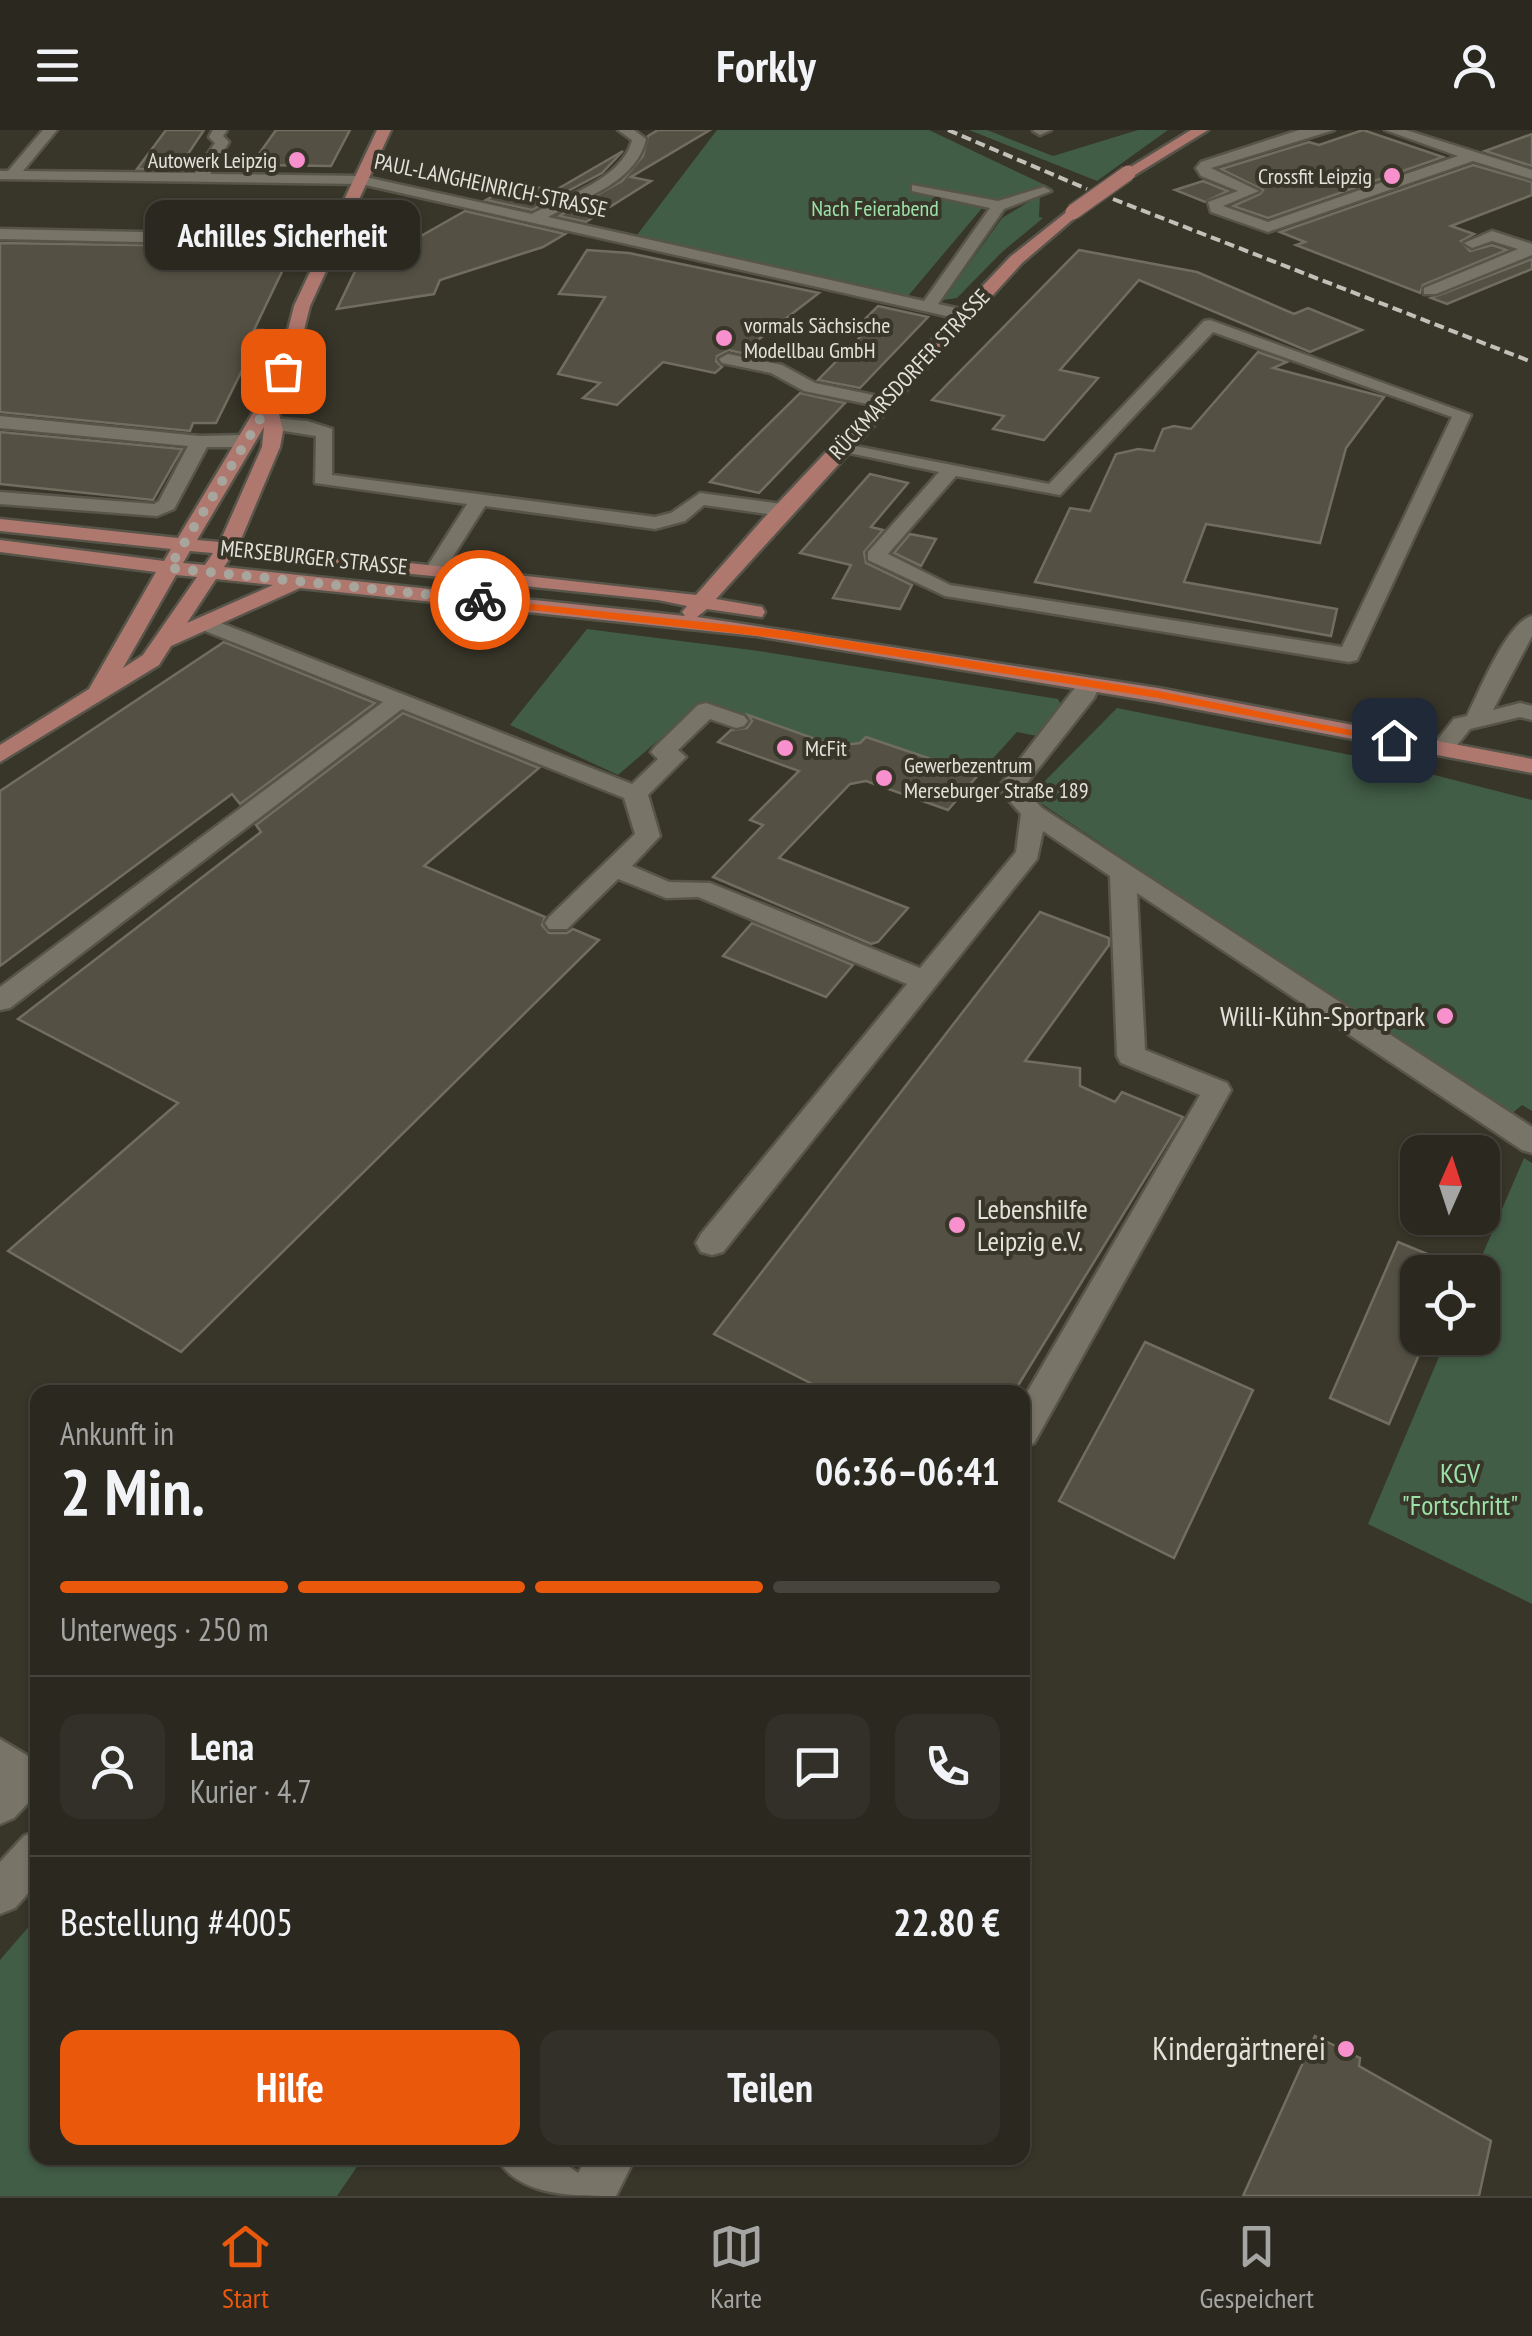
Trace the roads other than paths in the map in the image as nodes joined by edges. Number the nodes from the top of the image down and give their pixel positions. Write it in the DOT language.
graph roads {
  1 [pos="50,130"];
  2 [pos="220,130"];
  3 [pos="384,130"];
  4 [pos="626,130"];
  5 [pos="1185,130"];
  6 [pos="1201,130"];
  7 [pos="1327,130"];
  8 [pos="1394,130"];
  9 [pos="653,136"];
  10 [pos="639,148"];
  11 [pos="1158,152"];
  12 [pos="1520,153"];
  13 [pos="1472,156"];
  14 [pos="1491,162"];
  15 [pos="6,174"];
  16 [pos="1532,175"];
  17 [pos="201,176"];
  18 [pos="249,176"];
  19 [pos="360,180"];
  20 [pos="917,188"];
  21 [pos="1044,190"];
  22 [pos="1394,194"];
  23 [pos="238,195"];
  24 [pos="999,206"];
  25 [pos="537,217"];
  26 [pos="0,234"];
  27 [pos="276,240"];
  28 [pos="1472,243"];
  29 [pos="1531,249"];
  30 [pos="1430,291"];
  31 [pos="928,306"];
  32 [pos="964,315"];
  33 [pos="728,359"];
  34 [pos="882,402"];
  35 [pos="270,415"];
  36 [pos="0,422"];
  37 [pos="245,440"];
  38 [pos="200,442"];
  39 [pos="842,446"];
  40 [pos="952,470"];
  41 [pos="0,498"];
  42 [pos="481,498"];
  43 [pos="782,510"];
  44 [pos="0,525"];
  45 [pos="187,544"];
  46 [pos="0,546"];
  47 [pos="227,548"];
  48 [pos="169,568"];
  49 [pos="436,570"];
  50 [pos="210,572"];
  51 [pos="302,581"];
  52 [pos="701,602"];
  53 [pos="685,622"];
  54 [pos="1532,622"];
  55 [pos="208,624"];
  56 [pos="163,642"];
  57 [pos="1090,685"];
  58 [pos="100,690"];
  59 [pos="1158,695"];
  60 [pos="400,700"];
  61 [pos="1532,714"];
  62 [pos="736,720"];
  63 [pos="1469,723"];
  64 [pos="1442,749"];
  65 [pos="0,755"];
  66 [pos="1532,766"];
  67 [pos="636,794"];
  68 [pos="1033,814"];
  69 [pos="614,868"];
  70 [pos="1124,874"];
  71 [pos="558,922"];
  72 [pos="925,981"];
  73 [pos="0,1001"];
  74 [pos="1532,1142"];
  75 [pos="712,1244"];
  76 [pos="1030,1419"];
  77 [pos="30,1859"];
  78 [pos="0,1893"];
  79 [pos="529,2165"];
  80 [pos="608,2165"];
  81 [pos="570,2196"];
  82 [pos="590,2196"];
  1 -- 15 [label="street"];
  2 -- 17 [label="street"];
  3 -- 19 [label="main road"];
  4 -- 10 [label="street"];
  5 -- 11 [label="main road, RÜCKMARSDORFER STRASSE"];
  6 -- 11 [label="main road, RÜCKMARSDORFER STRASSE"];
  7 -- 13 [label="street"];
  8 -- 13 [label="street"];
  9 -- 10 [label="street"];
  10 -- 25 [label="street"];
  11 -- 32 [label="main road, RÜCKMARSDORFER STRASSE, bridge"];
  12 -- 14 [label="street"];
  13 -- 14 [label="street"];
  14 -- 16 [label="street"];
  14 -- 22 [label="street"];
  15 -- 17 [label="street, PAUL-LANGHEINRICH-STRASSE"];
  17 -- 18 [label="street, PAUL-LANGHEINRICH-STRASSE"];
  18 -- 19 [label="street, PAUL-LANGHEINRICH-STRASSE"];
  18 -- 23 [label="street"];
  19 -- 25 [label="street, PAUL-LANGHEINRICH-STRASSE"];
  19 -- 35 [label="main road"];
  20 -- 24 [label="street"];
  21 -- 24 [label="street"];
  24 -- 31 [label="street"];
  25 -- 31 [label="street, PAUL-LANGHEINRICH-STRASSE"];
  26 -- 27 [label="street"];
  28 -- 29 [label="street"];
  29 -- 30 [label="street"];
  31 -- 32 [label="street, PAUL-LANGHEINRICH-STRASSE"];
  32 -- 34 [label="main road, RÜCKMARSDORFER STRASSE"];
  33 -- 34 [label="street"];
  34 -- 39 [label="main road, RÜCKMARSDORFER STRASSE"];
  35 -- 37 [label="main road"];
  35 -- 42 [label="street"];
  35 -- 47 [label="main road"];
  36 -- 38 [label="street"];
  37 -- 38 [label="street"];
  37 -- 45 [label="main road"];
  38 -- 41 [label="street"];
  39 -- 40 [label="street"];
  39 -- 43 [label="main road, RÜCKMARSDORFER STRASSE"];
  40 -- 40 [label="street"];
  42 -- 43 [label="street"];
  42 -- 49 [label="street"];
  43 -- 52 [label="main road, RÜCKMARSDORFER STRASSE"];
  44 -- 45 [label="main road, MERSEBURGER STRASSE"];
  45 -- 47 [label="main road, MERSEBURGER STRASSE"];
  45 -- 48 [label="main road"];
  46 -- 48 [label="main road, MERSEBURGER STRASSE"];
  47 -- 49 [label="main road, MERSEBURGER STRASSE"];
  47 -- 50 [label="main road"];
  48 -- 50 [label="main road, MERSEBURGER STRASSE"];
  48 -- 58 [label="main road"];
  49 -- 52 [label="main road, MERSEBURGER STRASSE"];
  50 -- 51 [label="main road, MERSEBURGER STRASSE"];
  50 -- 56 [label="main road"];
  51 -- 53 [label="main road, MERSEBURGER STRASSE"];
  51 -- 55 [label="main road"];
  52 -- 53 [label="main road, RÜCKMARSDORFER STRASSE"];
  52 -- 59 [label="main road, MERSEBURGER STRASSE"];
  53 -- 57 [label="main road, MERSEBURGER STRASSE"];
  54 -- 63 [label="street"];
  55 -- 56 [label="main road"];
  55 -- 60 [label="street"];
  56 -- 58 [label="main road"];
  57 -- 59 [label="main road, MERSEBURGER STRASSE"];
  57 -- 68 [label="street"];
  58 -- 65 [label="main road"];
  59 -- 64 [label="main road, MERSEBURGER STRASSE"];
  60 -- 67 [label="street"];
  60 -- 73 [label="street"];
  61 -- 63 [label="street"];
  62 -- 67 [label="street"];
  63 -- 64 [label="street"];
  64 -- 66 [label="main road, MERSEBURGER STRASSE"];
  67 -- 69 [label="street"];
  68 -- 70 [label="street"];
  68 -- 72 [label="street"];
  69 -- 71 [label="street"];
  69 -- 72 [label="street"];
  70 -- 74 [label="street"];
  70 -- 76 [label="street"];
  72 -- 75 [label="street"];
  77 -- 78 [label="street"];
  79 -- 81 [label="street"];
  80 -- 82 [label="street"];
}
